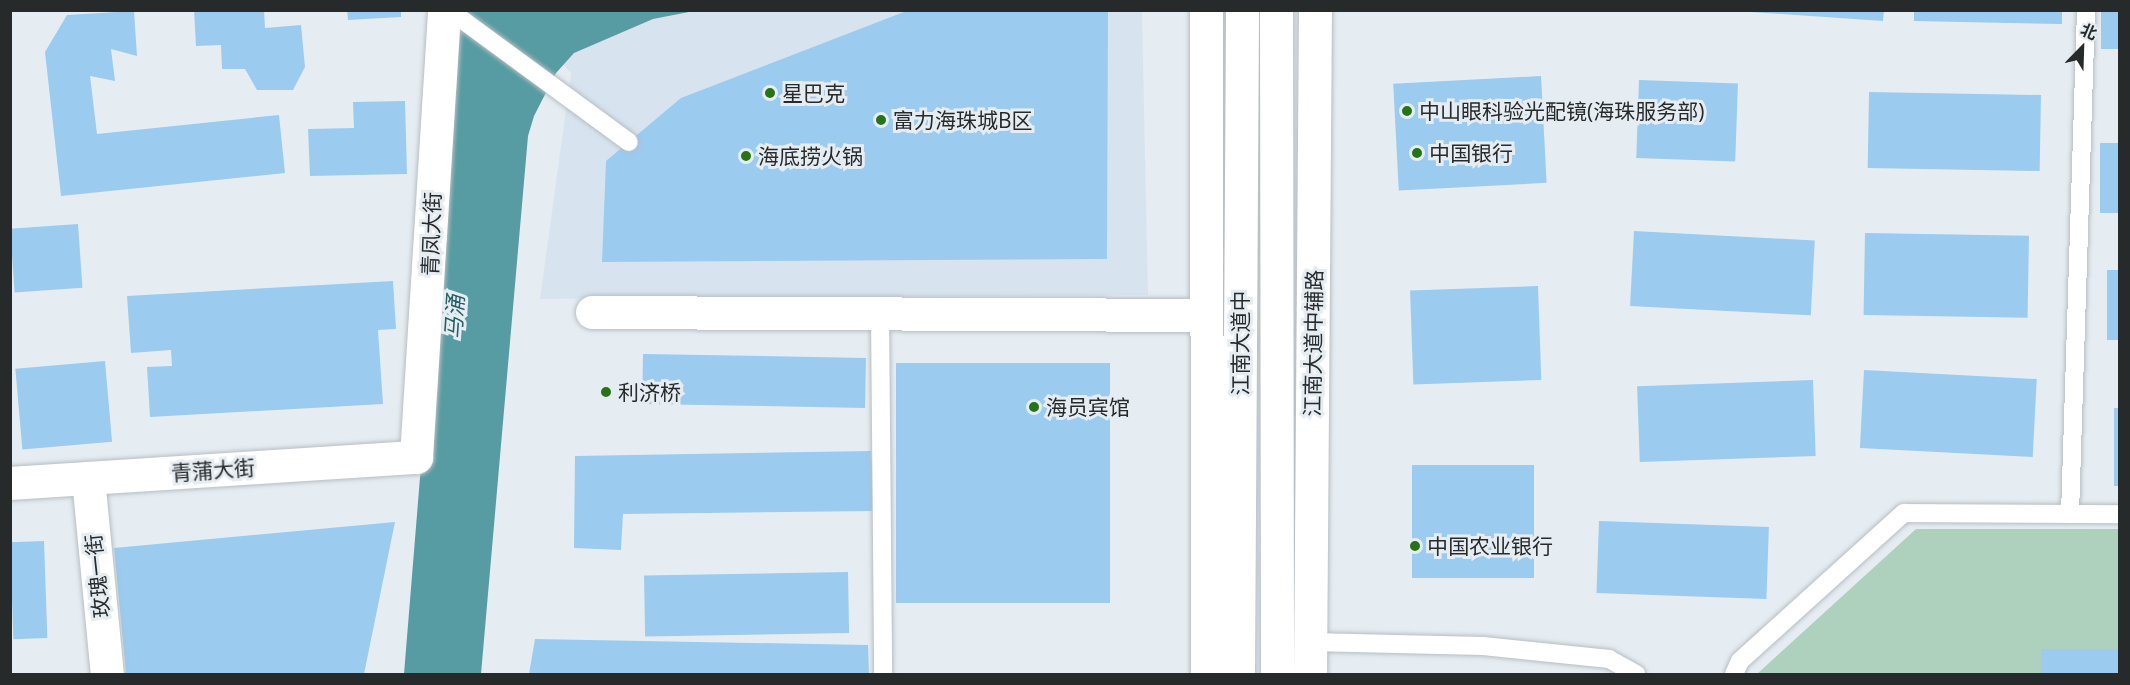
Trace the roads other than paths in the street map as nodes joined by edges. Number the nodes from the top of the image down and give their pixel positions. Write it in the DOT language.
graph roads {
  1 [pos="1206,10"];
  2 [pos="1242,10"];
  3 [pos="1276,10"];
  4 [pos="1315,10"];
  5 [pos="2086,10"];
  6 [pos="448,11"];
  7 [pos="628,142"];
  8 [pos="591,312"];
  9 [pos="880,312"];
  10 [pos="1204,315"];
  11 [pos="416,457"];
  12 [pos="88,478"];
  13 [pos="10,483"];
  14 [pos="2070,514"];
  15 [pos="2120,514"];
  16 [pos="1206,570"];
  17 [pos="1239,571"];
  18 [pos="1310,642"];
  19 [pos="1277,659"];
  20 [pos="107,675"];
  21 [pos="882,675"];
  22 [pos="1206,675"];
  23 [pos="1238,675"];
  24 [pos="1310,675"];
  25 [pos="1636,675"];
  26 [pos="1734,675"];
  1 -- 10 [label="street"];
  2 -- 17 [label="street, 江南大道中"];
  3 -- 19 [label="street, 江南大道中"];
  4 -- 18 [label="street, 江南大道中辅路"];
  5 -- 14 [label="lane"];
  6 -- 7 [label="lane"];
  6 -- 11 [label="street, 青凤大街"];
  8 -- 9 [label="street"];
  9 -- 10 [label="street"];
  9 -- 21 [label="lane"];
  10 -- 16 [label="street"];
  11 -- 12 [label="street, 青蒲大街"];
  12 -- 13 [label="street, 青蒲大街"];
  12 -- 20 [label="street, 玫瑰一街"];
  14 -- 15 [label="lane"];
  14 -- 26 [label="lane"];
  16 -- 17 [label="street"];
  16 -- 22 [label="street"];
  17 -- 23 [label="street, 江南大道中"];
  18 -- 19 [label="street"];
  18 -- 24 [label="street, 江南大道中辅路"];
  18 -- 25 [label="lane"];
}
